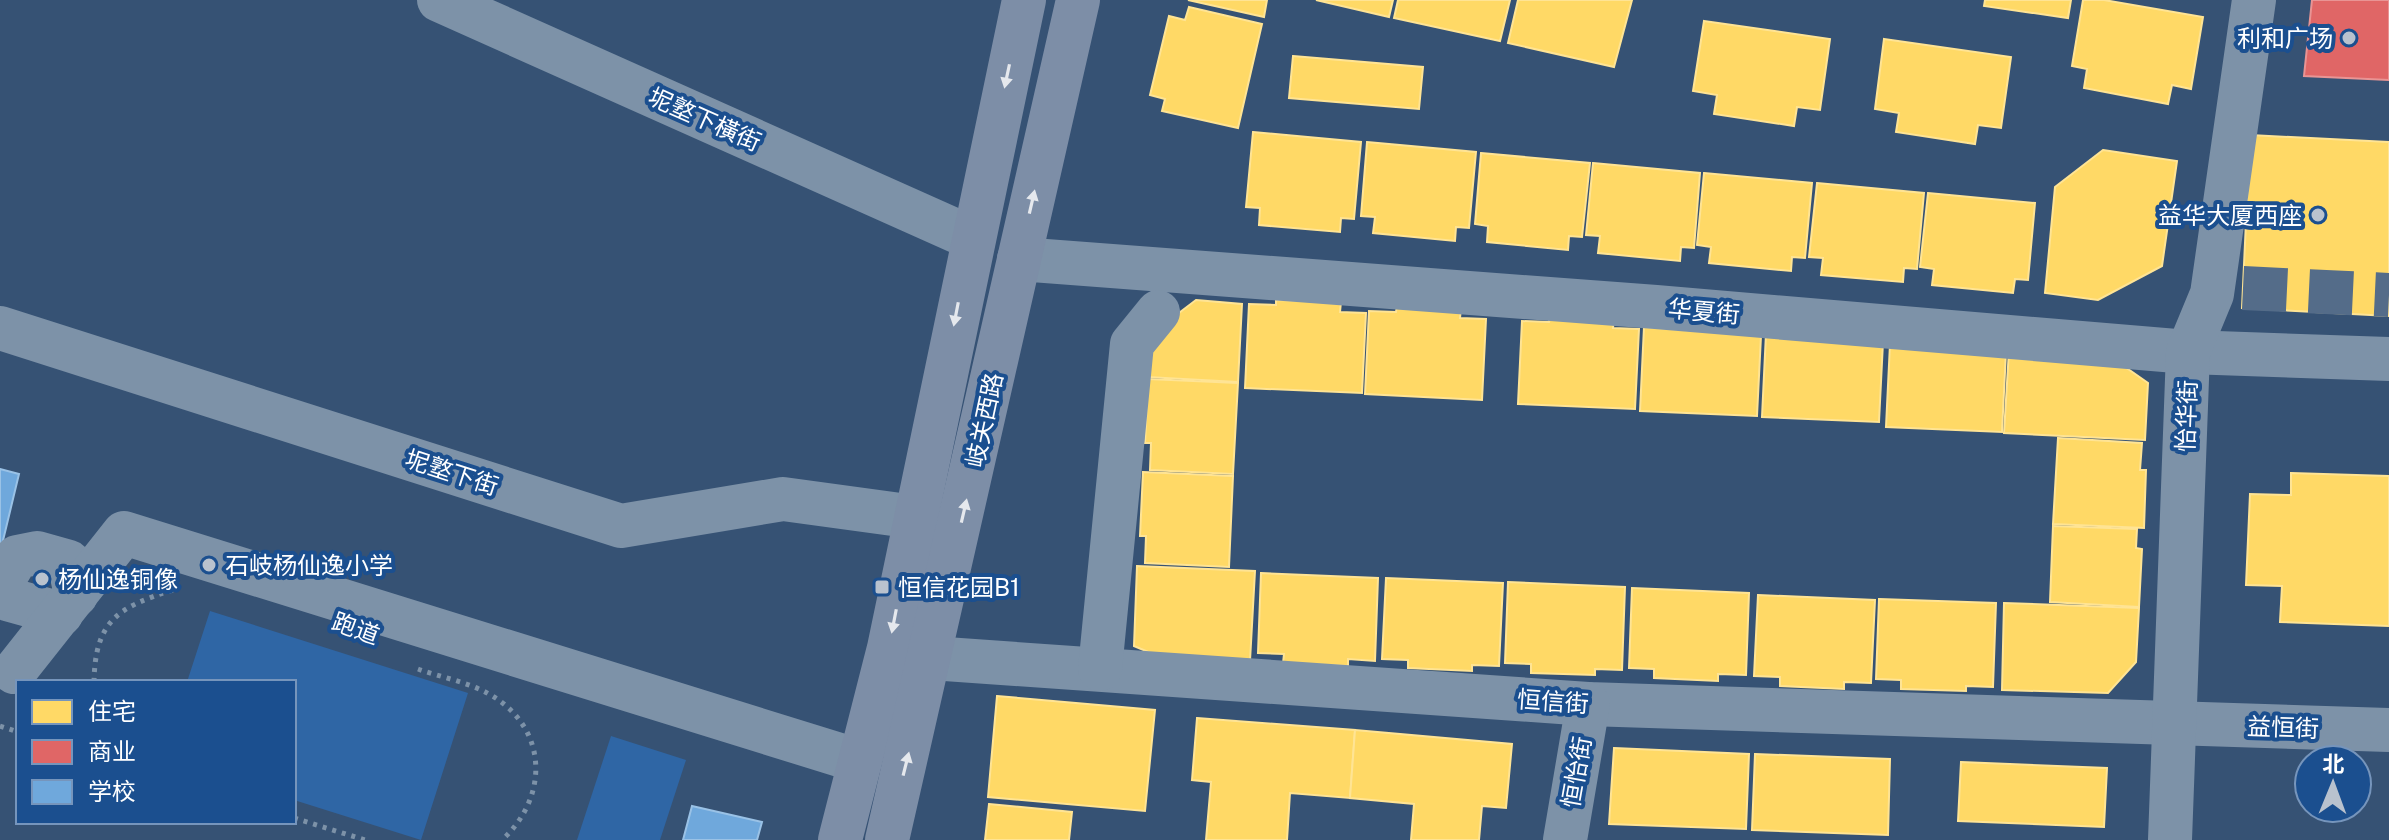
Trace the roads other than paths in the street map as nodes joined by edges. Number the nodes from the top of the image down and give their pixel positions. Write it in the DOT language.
graph roads {
  1 [pos="439,0"];
  2 [pos="1024,0"];
  3 [pos="1078,0"];
  4 [pos="2254,0"];
  5 [pos="972,238"];
  6 [pos="1019,259"];
  7 [pos="1158,312"];
  8 [pos="0,328"];
  9 [pos="2188,352"];
  10 [pos="2389,359"];
  11 [pos="915,517"];
  12 [pos="1,582"];
  13 [pos="68,605"];
  14 [pos="931,658"];
  15 [pos="1100,669"];
  16 [pos="14,672"];
  17 [pos="1588,704"];
  18 [pos="2177,724"];
  19 [pos="2389,730"];
  20 [pos="859,761"];
  21 [pos="840,840"];
  22 [pos="887,840"];
  23 [pos="1565,840"];
  24 [pos="2170,840"];
  1 -- 5 [label="street, 坭墪下橫街"];
  2 -- 5 [label="main road, 岐关西路, one-way"];
  6 -- 3 [label="main road, 岐关西路, one-way"];
  4 -- 9 [label="street, 怡华街"];
  5 -- 11 [label="main road, 岐关西路, one-way"];
  6 -- 9 [label="street, 华夏街"];
  14 -- 6 [label="main road, 岐关西路, one-way"];
  7 -- 15 [label="street"];
  8 -- 11 [label="street, 坭墪下街"];
  9 -- 10 [label="street, 华夏街"];
  9 -- 18 [label="street, 怡华街"];
  11 -- 20 [label="main road, 岐关西路, one-way"];
  12 -- 13 [label="street"];
  13 -- 16 [label="street"];
  13 -- 20 [label="street"];
  14 -- 15 [label="street, 恒信街"];
  22 -- 14 [label="main road, 岐关西路, one-way"];
  15 -- 17 [label="street, 恒信街"];
  17 -- 18 [label="street, 恒信街"];
  17 -- 23 [label="street, 恒怡街"];
  18 -- 19 [label="street, 益恒街"];
  18 -- 24 [label="street, 怡华街"];
  20 -- 21 [label="main road, 岐关西路"];
}
